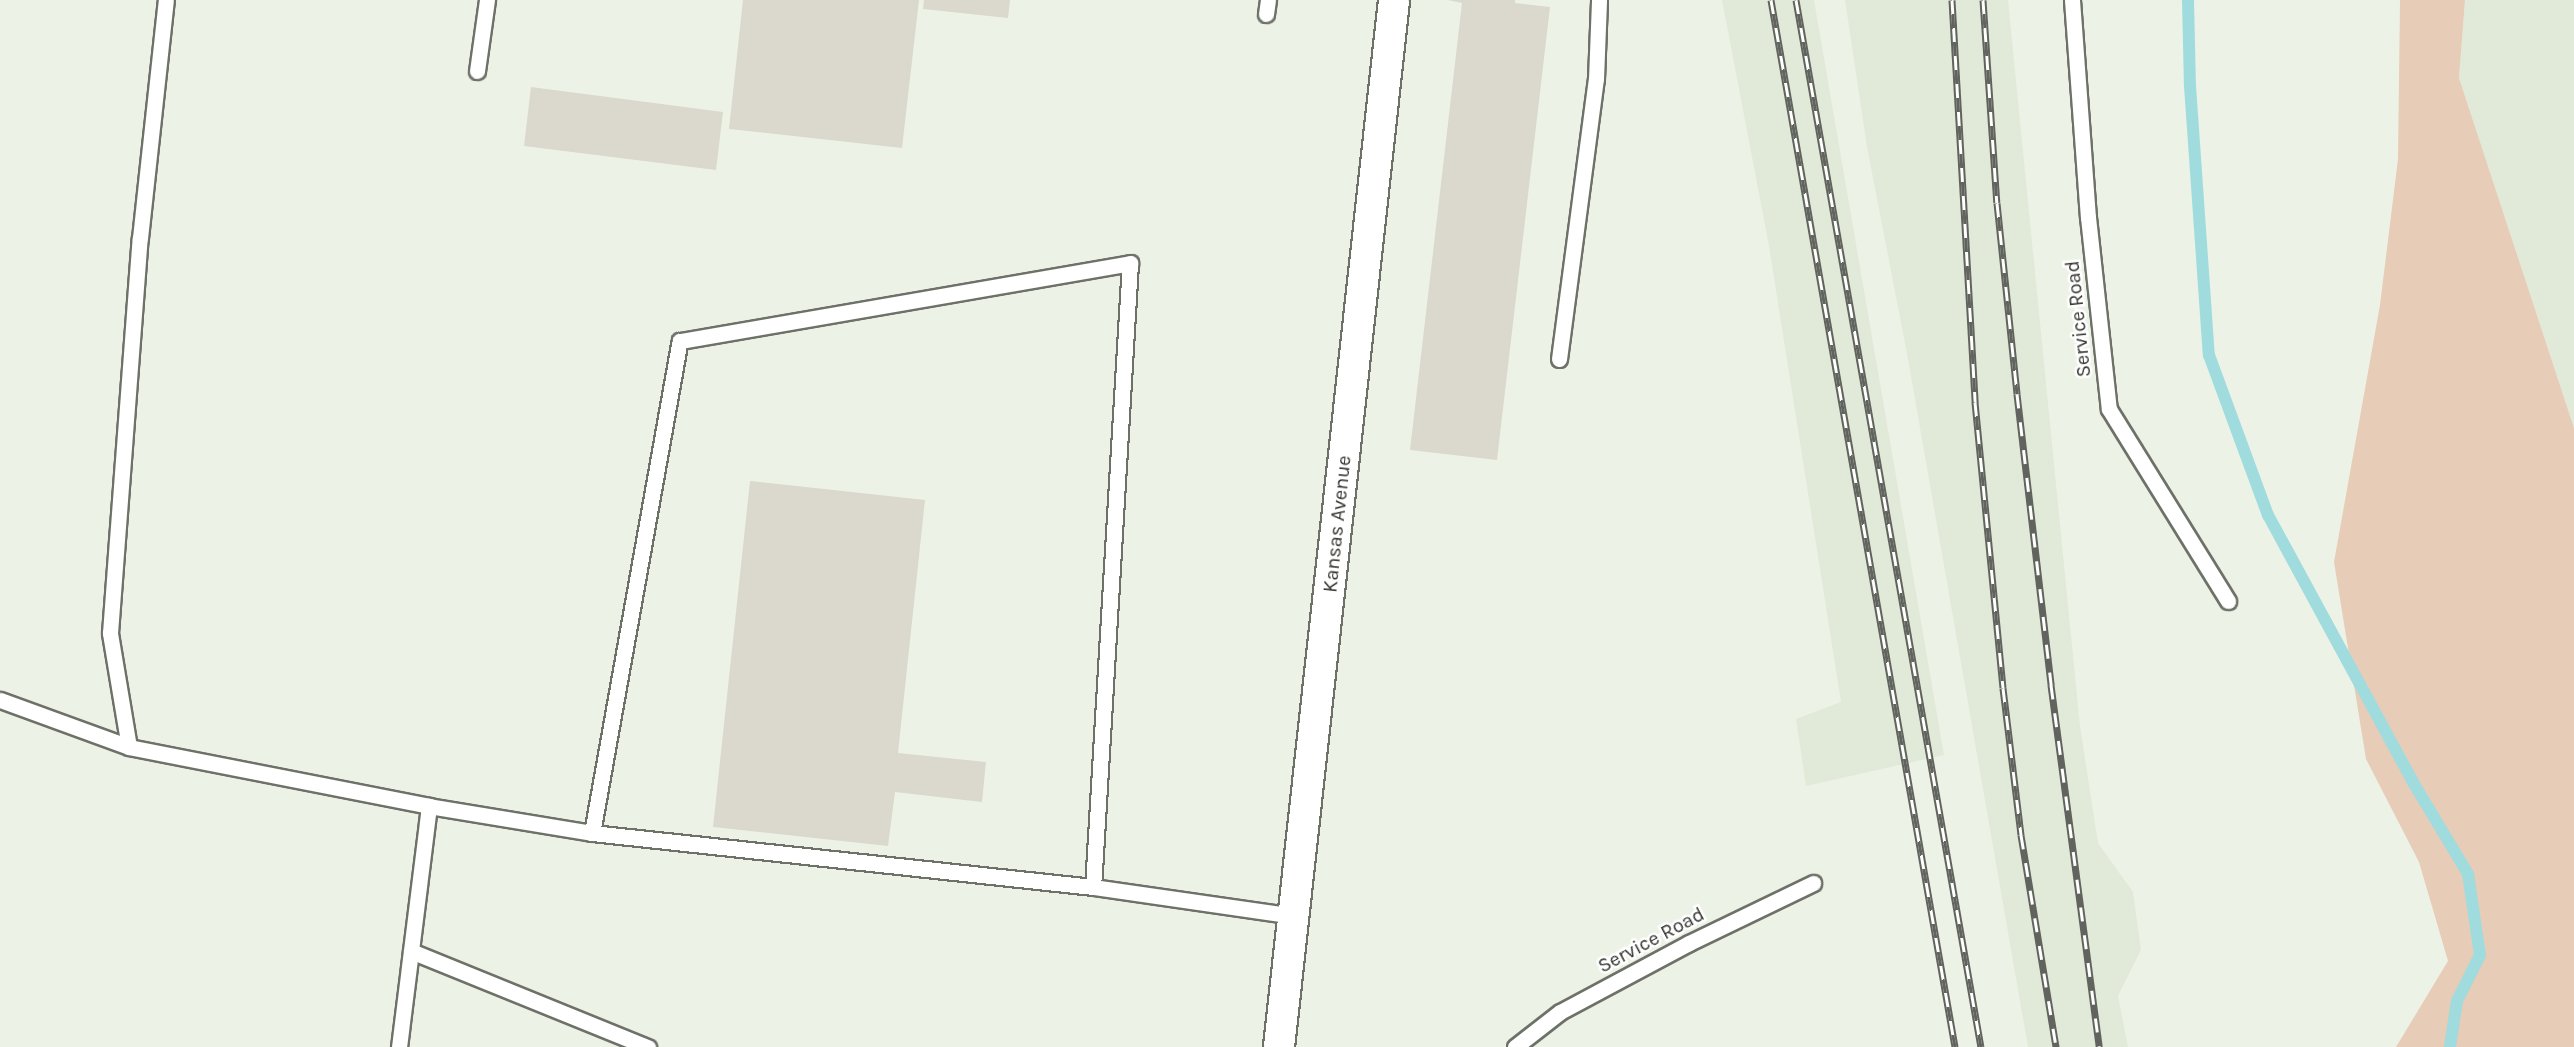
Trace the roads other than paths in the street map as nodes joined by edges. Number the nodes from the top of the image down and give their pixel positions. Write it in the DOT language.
graph roads {
  1 [pos="166,0"];
  2 [pos="487,0"];
  3 [pos="1394,0"];
  4 [pos="1599,0"];
  5 [pos="2072,0"];
  6 [pos="477,71"];
  7 [pos="1559,359"];
  8 [pos="2228,601"];
  9 [pos="0,700"];
  10 [pos="129,747"];
  11 [pos="429,806"];
  12 [pos="592,833"];
  13 [pos="1813,883"];
  14 [pos="1093,887"];
  15 [pos="1294,916"];
  16 [pos="411,951"];
  17 [pos="399,1047"];
  18 [pos="648,1047"];
  19 [pos="1279,1047"];
  20 [pos="1515,1047"];
  1 -- 10 [label="lane"];
  2 -- 6 [label="lane"];
  3 -- 15 [label="street, Kansas Avenue"];
  4 -- 7 [label="lane"];
  5 -- 8 [label="lane, Service Road"];
  9 -- 10 [label="lane"];
  10 -- 11 [label="lane"];
  11 -- 12 [label="lane"];
  11 -- 16 [label="lane"];
  12 -- 14 [label="lane"];
  12 -- 14 [label="lane"];
  13 -- 20 [label="lane, Service Road"];
  14 -- 15 [label="lane"];
  15 -- 19 [label="street, Kansas Avenue"];
  16 -- 17 [label="lane"];
  16 -- 18 [label="lane"];
}
